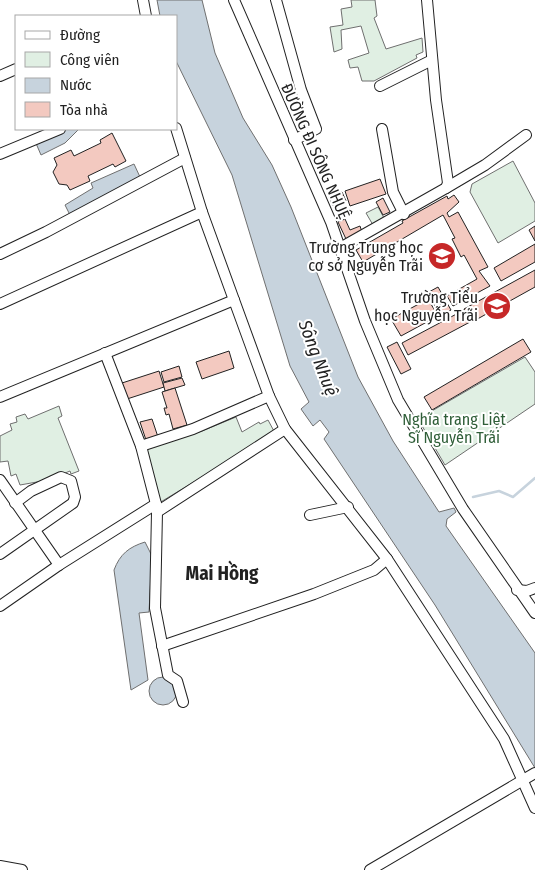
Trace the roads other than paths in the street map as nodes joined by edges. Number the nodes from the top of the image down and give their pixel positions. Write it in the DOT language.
graph roads {
  1 [pos="144,0"];
  2 [pos="234,0"];
  3 [pos="276,0"];
  4 [pos="427,0"];
  5 [pos="146,15"];
  6 [pos="432,60"];
  7 [pos="15,69"];
  8 [pos="0,76"];
  9 [pos="380,86"];
  10 [pos="382,128"];
  11 [pos="58,130"];
  12 [pos="177,130"];
  13 [pos="526,135"];
  14 [pos="294,140"];
  15 [pos="0,154"];
  16 [pos="185,158"];
  17 [pos="446,188"];
  18 [pos="202,212"];
  19 [pos="404,214"];
  20 [pos="340,248"];
  21 [pos="0,254"];
  22 [pos="234,300"];
  23 [pos="0,304"];
  24 [pos="105,353"];
  25 [pos="269,396"];
  26 [pos="0,397"];
  27 [pos="285,429"];
  28 [pos="140,446"];
  29 [pos="0,480"];
  30 [pos="15,503"];
  31 [pos="348,507"];
  32 [pos="156,508"];
  33 [pos="310,515"];
  34 [pos="34,529"];
  35 [pos="0,554"];
  36 [pos="387,559"];
  37 [pos="58,565"];
  38 [pos="535,588"];
  39 [pos="517,590"];
  40 [pos="0,606"];
  41 [pos="535,614"];
  42 [pos="162,646"];
  43 [pos="183,702"];
  44 [pos="535,773"];
  45 [pos="523,780"];
  46 [pos="535,808"];
  47 [pos="0,866"];
  48 [pos="22,870"];
  49 [pos="370,870"];
  1 -- 5 [label="street"];
  2 -- 14 [label="street, ĐƯỜNG ĐI SÔNG NHUỆ"];
  3 -- 14 [label="street"];
  4 -- 6 [label="street"];
  6 -- 9 [label="street"];
  6 -- 17 [label="street"];
  7 -- 8 [label="street"];
  10 -- 19 [label="street"];
  11 -- 15 [label="street"];
  12 -- 16 [label="street"];
  13 -- 17 [label="street"];
  14 -- 20 [label="street, ĐƯỜNG ĐI SÔNG NHUỆ"];
  16 -- 18 [label="street"];
  16 -- 21 [label="street"];
  17 -- 19 [label="street"];
  18 -- 22 [label="street"];
  18 -- 23 [label="street"];
  19 -- 20 [label="street"];
  20 -- 39 [label="street, ĐƯỜNG ĐI SÔNG NHUỆ"];
  22 -- 24 [label="street"];
  22 -- 25 [label="street"];
  24 -- 26 [label="street"];
  24 -- 28 [label="street"];
  25 -- 27 [label="street"];
  25 -- 28 [label="street"];
  27 -- 31 [label="street"];
  27 -- 32 [label="street"];
  28 -- 32 [label="street"];
  29 -- 30 [label="street"];
  30 -- 34 [label="street"];
  30 -- 34 [label="street"];
  31 -- 33 [label="street"];
  31 -- 36 [label="street"];
  32 -- 37 [label="street"];
  32 -- 42 [label="street"];
  34 -- 35 [label="street"];
  34 -- 37 [label="street"];
  36 -- 42 [label="street"];
  36 -- 45 [label="street"];
  37 -- 40 [label="street"];
  38 -- 39 [label="street"];
  39 -- 41 [label="street, ĐƯỜNG ĐI SÔNG NHUỆ"];
  42 -- 43 [label="street"];
  44 -- 45 [label="street"];
  45 -- 46 [label="street"];
  45 -- 49 [label="street"];
  47 -- 48 [label="street"];
}
